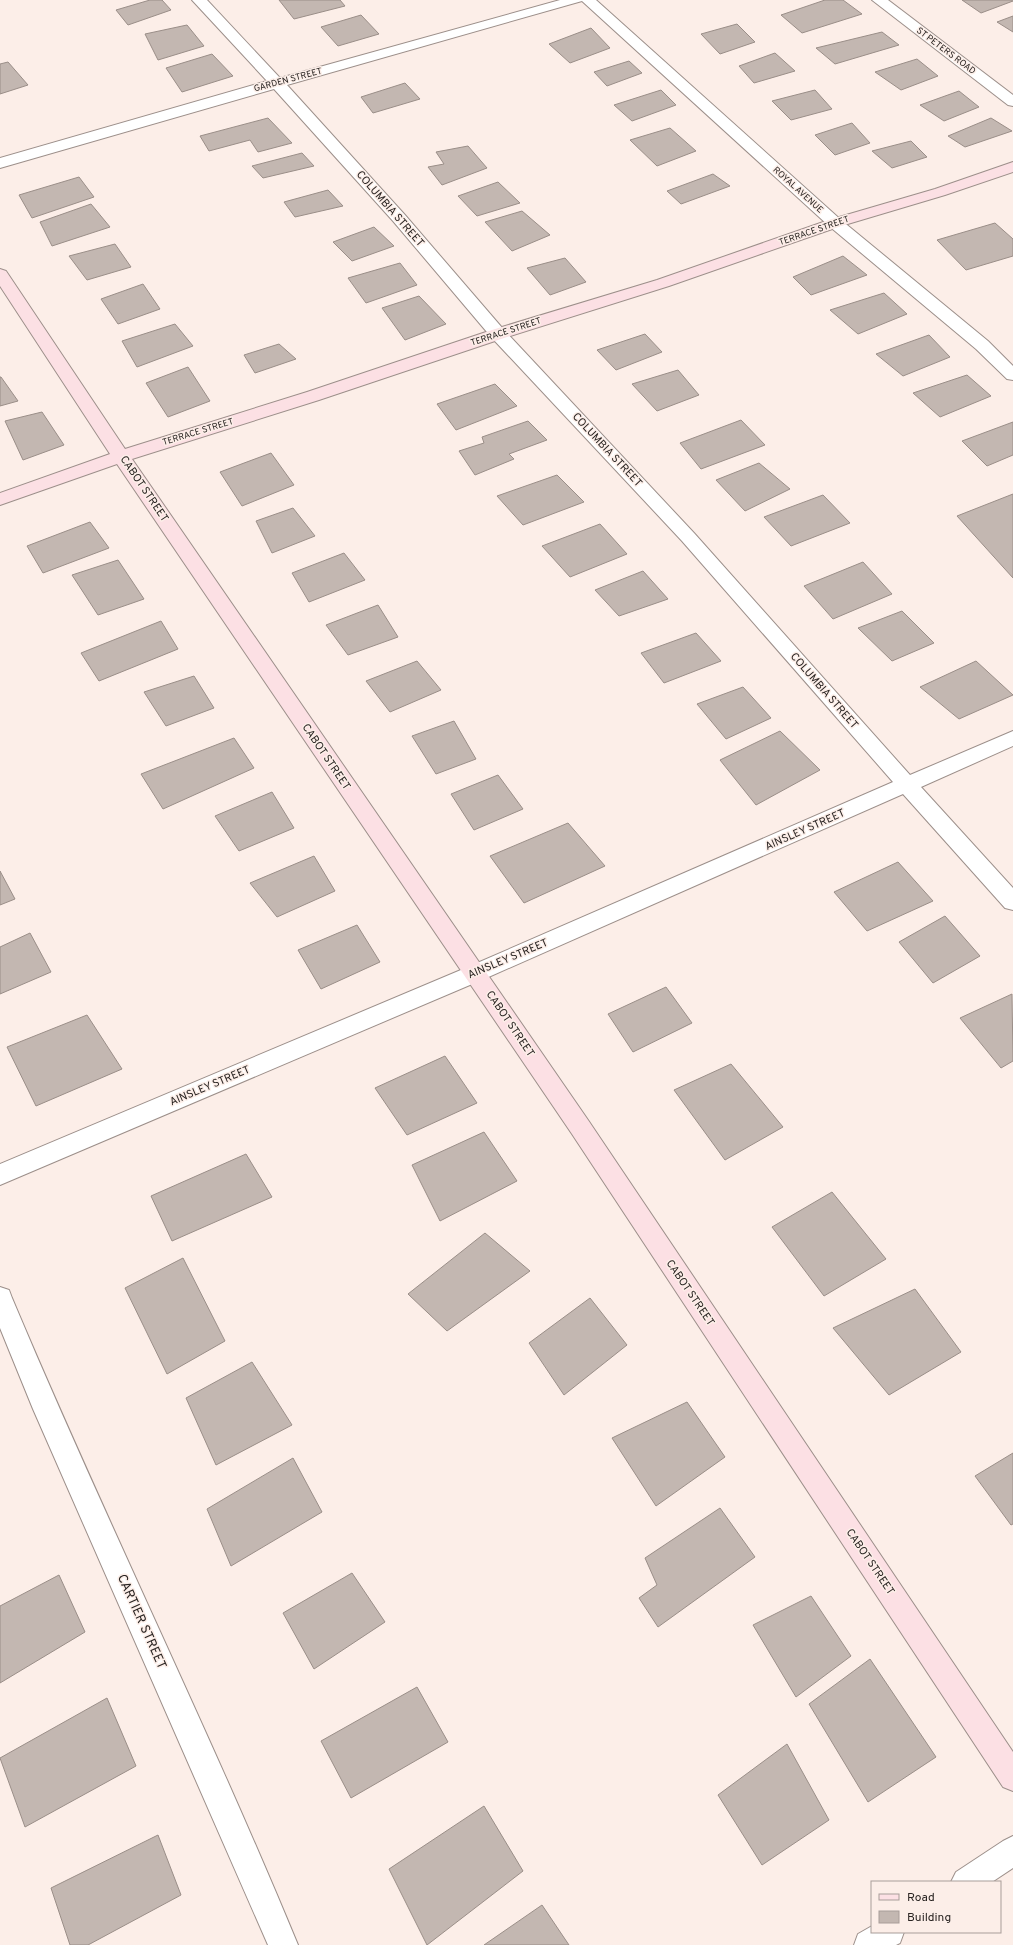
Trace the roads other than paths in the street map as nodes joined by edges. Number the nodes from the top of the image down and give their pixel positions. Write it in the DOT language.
graph roads {
  1 [pos="199,0"];
  2 [pos="576,0"];
  3 [pos="588,0"];
  4 [pos="879,0"];
  5 [pos="278,83"];
  6 [pos="1013,102"];
  7 [pos="0,163"];
  8 [pos="1013,167"];
  9 [pos="835,223"];
  10 [pos="0,274"];
  11 [pos="498,334"];
  12 [pos="1013,375"];
  13 [pos="121,456"];
  14 [pos="0,499"];
  15 [pos="1013,738"];
  16 [pos="907,785"];
  17 [pos="1013,902"];
  18 [pos="476,973"];
  19 [pos="0,1175"];
  20 [pos="0,1298"];
  21 [pos="1013,1778"];
  22 [pos="1013,1851"];
  23 [pos="968,1881"];
  24 [pos="887,1933"];
  25 [pos="283,1945"];
  26 [pos="869,1945"];
  1 -- 5 [label="street, COLUMBIA STREET"];
  2 -- 5 [label="street, GARDEN STREET"];
  3 -- 9 [label="street, ROYAL AVENUE"];
  4 -- 6 [label="street, ST PETERS ROAD"];
  5 -- 7 [label="street, GARDEN STREET"];
  5 -- 11 [label="street, COLUMBIA STREET"];
  8 -- 9 [label="street, TERRACE STREET"];
  9 -- 11 [label="street, TERRACE STREET"];
  9 -- 12 [label="street, ROYAL AVENUE"];
  10 -- 13 [label="street, CABOT STREET"];
  11 -- 13 [label="street, TERRACE STREET"];
  11 -- 16 [label="street, COLUMBIA STREET"];
  13 -- 14 [label="street, TERRACE STREET"];
  13 -- 18 [label="street, CABOT STREET"];
  15 -- 16 [label="street, AINSLEY STREET"];
  16 -- 17 [label="street, COLUMBIA STREET"];
  16 -- 18 [label="street, AINSLEY STREET"];
  18 -- 19 [label="street, AINSLEY STREET"];
  18 -- 21 [label="street, CABOT STREET"];
  20 -- 25 [label="street, CARTIER STREET"];
  22 -- 23 [label="street"];
  24 -- 26 [label="street"];
}
